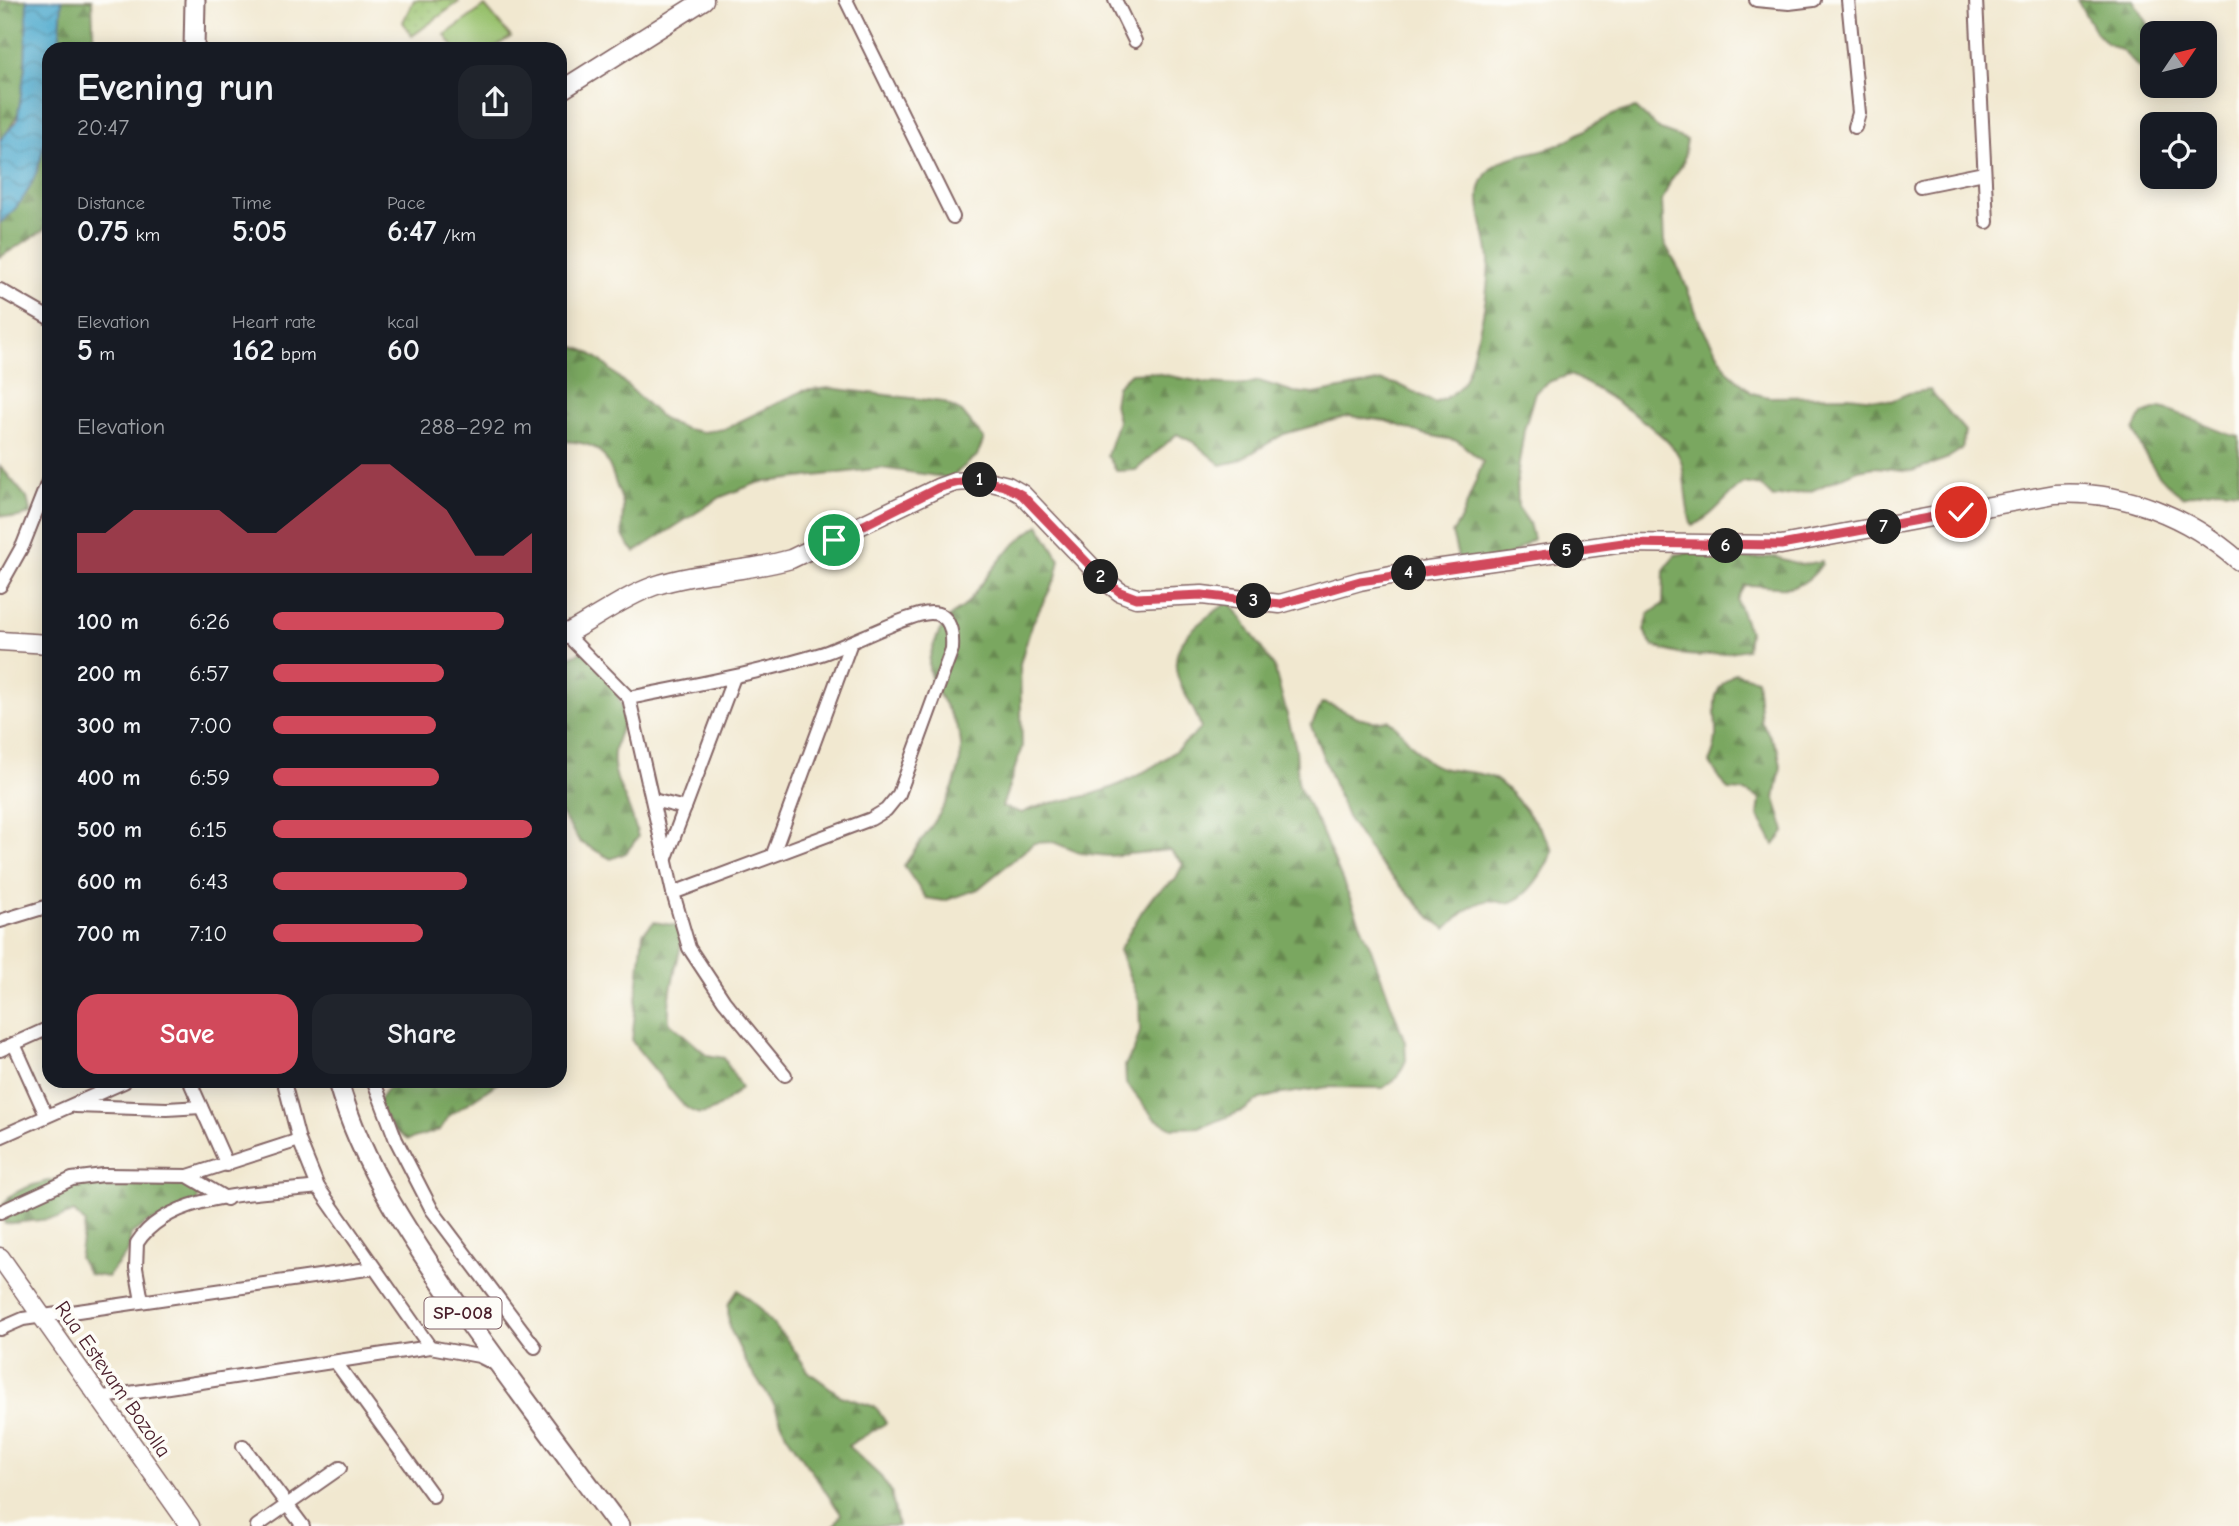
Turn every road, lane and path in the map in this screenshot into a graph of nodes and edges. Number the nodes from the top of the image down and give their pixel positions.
1 (195, 0) edge
2 (704, 0) edge
3 (846, 0) edge
4 (1115, 0) edge
5 (1756, 0) edge
6 (1814, 0) edge
7 (1848, 0) edge
8 (1976, 0) edge
9 (1135, 41) dead end
10 (194, 42) edge
11 (567, 87) edge
12 (1855, 127) dead end
13 (1984, 173) junction
14 (1920, 186) dead end
15 (953, 217) dead end
16 (1987, 222) dead end
17 (0, 290) edge
18 (42, 314) edge
19 (42, 497) edge
20 (2239, 561) edge
21 (0, 586) edge
22 (567, 634) edge
23 (567, 640) edge
24 (0, 641) edge
25 (42, 643) edge
26 (850, 645) junction
27 (734, 677) junction
28 (629, 698) junction
29 (653, 800) junction
30 (685, 808) junction
31 (773, 854) junction
32 (666, 858) junction
33 (673, 893) junction
34 (42, 908) edge
35 (0, 921) edge
36 (42, 1031) edge
37 (13, 1044) junction
38 (0, 1050) edge
39 (785, 1075) dead end
40 (111, 1088) edge
41 (193, 1088) edge
42 (286, 1088) edge
43 (340, 1088) edge
44 (376, 1088) edge
45 (71, 1106) junction
46 (201, 1107) junction
47 (46, 1115) junction
48 (0, 1137) edge
49 (299, 1140) junction
50 (227, 1165) junction
51 (188, 1176) junction
52 (318, 1188) junction
53 (227, 1199) junction
54 (0, 1212) edge
55 (0, 1257) edge
56 (374, 1268) junction
57 (142, 1301) junction
58 (40, 1317) junction
59 (0, 1329) edge
60 (477, 1332) junction
61 (430, 1347) junction
62 (535, 1347) dead end
63 (454, 1350) junction
64 (337, 1364) junction
65 (508, 1377) junction
66 (97, 1398) junction
67 (243, 1446) dead end
68 (340, 1468) dead end
69 (433, 1496) dead end
70 (288, 1504) junction
71 (190, 1526) edge
72 (257, 1526) edge
73 (303, 1526) edge
74 (619, 1526) edge

1 - 10 main road
2 - 11 main road
3 - 15 street
4 - 9 street
5 - 6 street
7 - 12 street
8 - 13 street
13 - 14 street
13 - 16 street
17 - 18 street
19 - 21 street
20 - 22 main road
23 - 28 street
24 - 25 main road
26 - 27 street
26 - 31 street
26 - 31 street
27 - 28 street
27 - 30 street
28 - 29 street
29 - 30 street
29 - 32 street
30 - 32 street
31 - 33 street
32 - 33 street
33 - 39 street
34 - 35 street
36 - 37 street
37 - 38 street
37 - 47 street
40 - 45 street
41 - 46 street
42 - 49 street
43 - 60 main road, SP-008
44 - 62 street
45 - 46 street
45 - 47 street
46 - 50 street
47 - 48 street
49 - 50 street
49 - 52 street
50 - 51 street
51 - 53 street
51 - 54 street
52 - 53 street
52 - 56 street
53 - 57 street
55 - 58 main road, Rua Estevam Bozolla
56 - 57 street
56 - 61 street
57 - 58 street
58 - 59 street
58 - 66 main road, Rua Estevam Bozolla
60 - 63 street
60 - 65 main road, SP-008
61 - 63 street
61 - 64 street
63 - 65 street
64 - 66 street
64 - 69 street
65 - 74 main road, SP-008
66 - 71 main road, Rua Estevam Bozolla
67 - 70 street
68 - 70 street
70 - 72 street
70 - 73 street

